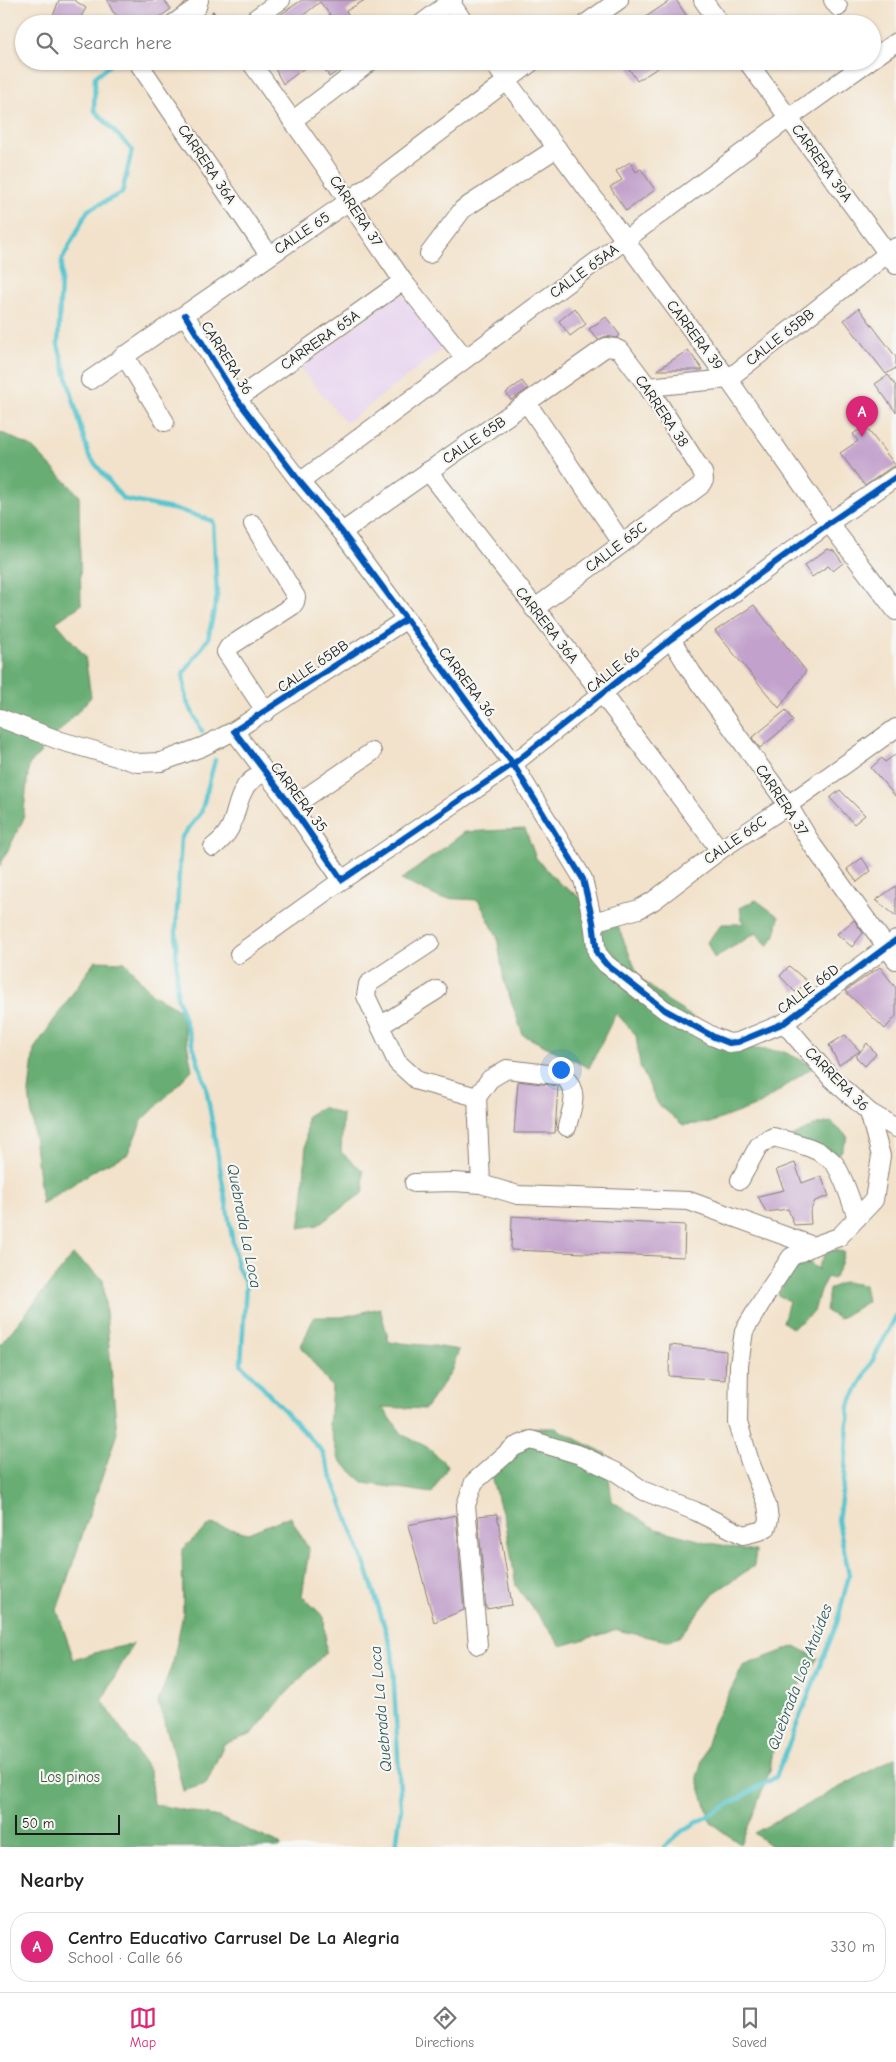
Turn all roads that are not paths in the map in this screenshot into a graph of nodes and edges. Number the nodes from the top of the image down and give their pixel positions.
1 (199, 0) edge
2 (281, 0) edge
3 (619, 0) edge
4 (703, 0) edge
5 (450, 1) edge
6 (186, 15) edge
7 (260, 15) edge
8 (432, 15) edge
9 (460, 15) edge
10 (598, 15) edge
11 (714, 15) edge
12 (896, 42) edge
13 (881, 53) edge
14 (143, 70) edge
15 (256, 70) edge
16 (359, 70) edge
17 (498, 70) edge
18 (521, 70) edge
19 (754, 70) edge
20 (856, 70) edge
21 (506, 81) junction
22 (789, 118) junction
23 (292, 121) junction
24 (557, 148) junction
25 (349, 201) junction
26 (625, 242) junction
27 (429, 254) dead end
28 (269, 255) junction
29 (893, 255) edge
30 (403, 281) junction
31 (185, 315) junction
32 (606, 347) joint
33 (124, 355) junction
34 (465, 358) junction
35 (728, 379) junction
36 (90, 380) dead end
37 (648, 387) junction
38 (237, 399) junction
39 (527, 403) junction
40 (165, 422) dead end
41 (428, 471) junction
42 (896, 477) edge
43 (300, 482) junction
44 (700, 486) joint
45 (829, 523) junction
46 (252, 524) dead end
47 (342, 532) junction
48 (622, 543) junction
49 (534, 609) junction
50 (896, 611) edge
51 (405, 620) junction
52 (671, 639) junction
53 (602, 695) junction
54 (266, 712) junction
55 (0, 718) edge
56 (896, 728) edge
57 (234, 731) junction
58 (372, 752) dead end
59 (513, 764) junction
60 (264, 771) junction
61 (788, 805) junction
62 (292, 807) junction
63 (213, 847) dead end
64 (720, 850) junction
65 (342, 880) junction
66 (593, 922) junction
67 (430, 943) dead end
68 (893, 949) edge
69 (239, 954) dead end
70 (437, 990) dead end
71 (784, 1023) junction
72 (380, 1026) junction
73 (728, 1043) joint
74 (477, 1097) junction
75 (869, 1112) junction
76 (567, 1127) dead end
77 (896, 1128) edge
78 (740, 1180) dead end
79 (414, 1183) dead end
80 (481, 1184) junction
81 (857, 1218) junction
82 (813, 1246) junction
83 (478, 1645) dead end

1 - 6 street
2 - 7 street
3 - 10 street
4 - 11 street
5 - 8 street
5 - 9 street
12 - 13 street
14 - 28 street, CARRERA 36A
15 - 23 street, CARRERA 37
16 - 23 street
17 - 21 street, CARRERA 39
18 - 21 street, CALLE 65
19 - 22 street, CARRERA 39A
20 - 22 street, CALLE 65AA
21 - 24 street, CARRERA 39
21 - 25 street, CALLE 65
22 - 26 street, CALLE 65AA
22 - 29 street, CARRERA 39A
23 - 25 street, CARRERA 37
24 - 26 street, CARRERA 39
24 - 27 street
25 - 28 street, CALLE 65
25 - 30 street, CARRERA 37
26 - 34 street, CALLE 65AA
26 - 35 street, CARRERA 39
28 - 31 street, CALLE 65
29 - 35 street, CALLE 65BB
30 - 34 street, CARRERA 37
30 - 38 street, CARRERA 65A
31 - 33 street, CALLE 65
31 - 38 street, CARRERA 36
32 - 37 street, CARRERA 38
32 - 39 street, CALLE 65B
33 - 36 street, CALLE 65
33 - 40 street
34 - 43 street, CALLE 65AA
35 - 37 street
35 - 45 street, CARRERA 39
37 - 44 street, CARRERA 38
38 - 43 street, CARRERA 36
39 - 41 street, CALLE 65B
39 - 48 street
41 - 47 street, CALLE 65B
41 - 49 street, CARRERA 36A
42 - 45 street, CALLE 66
43 - 47 street, CARRERA 36
44 - 48 street, CALLE 65C
45 - 50 street, CARRERA 39
45 - 52 street, CALLE 66
46 - 54 street
47 - 51 street, CARRERA 36
48 - 49 street, CALLE 65C
49 - 53 street, CARRERA 36A
51 - 54 street, CALLE 65BB
51 - 59 street, CARRERA 36
52 - 53 street, CALLE 66
52 - 61 street, CARRERA 37
53 - 59 street, CALLE 66
53 - 64 street, CARRERA 36A
54 - 57 street, CALLE 65BB
55 - 57 street, CALLE 65BB
56 - 61 street, CALLE 66C
57 - 60 street, CARRERA 35
58 - 62 street, CARRERA 35
59 - 65 street, CALLE 66
59 - 66 street, CARRERA 36
60 - 62 street, CARRERA 35
60 - 63 street
61 - 64 street, CALLE 66C
61 - 68 street, CARRERA 37
62 - 65 street, CARRERA 35
64 - 66 street, CALLE 66C
65 - 69 street, CALLE 66
66 - 73 street, CARRERA 36
67 - 72 street
68 - 71 street, CALLE 66D
70 - 72 street
71 - 73 street, CALLE 66D
71 - 75 street, CARRERA 36
72 - 74 street
74 - 76 street
74 - 80 street
75 - 77 street, CARRERA 36
75 - 81 street
78 - 81 street
79 - 80 street
80 - 82 street
81 - 82 street
82 - 83 street

